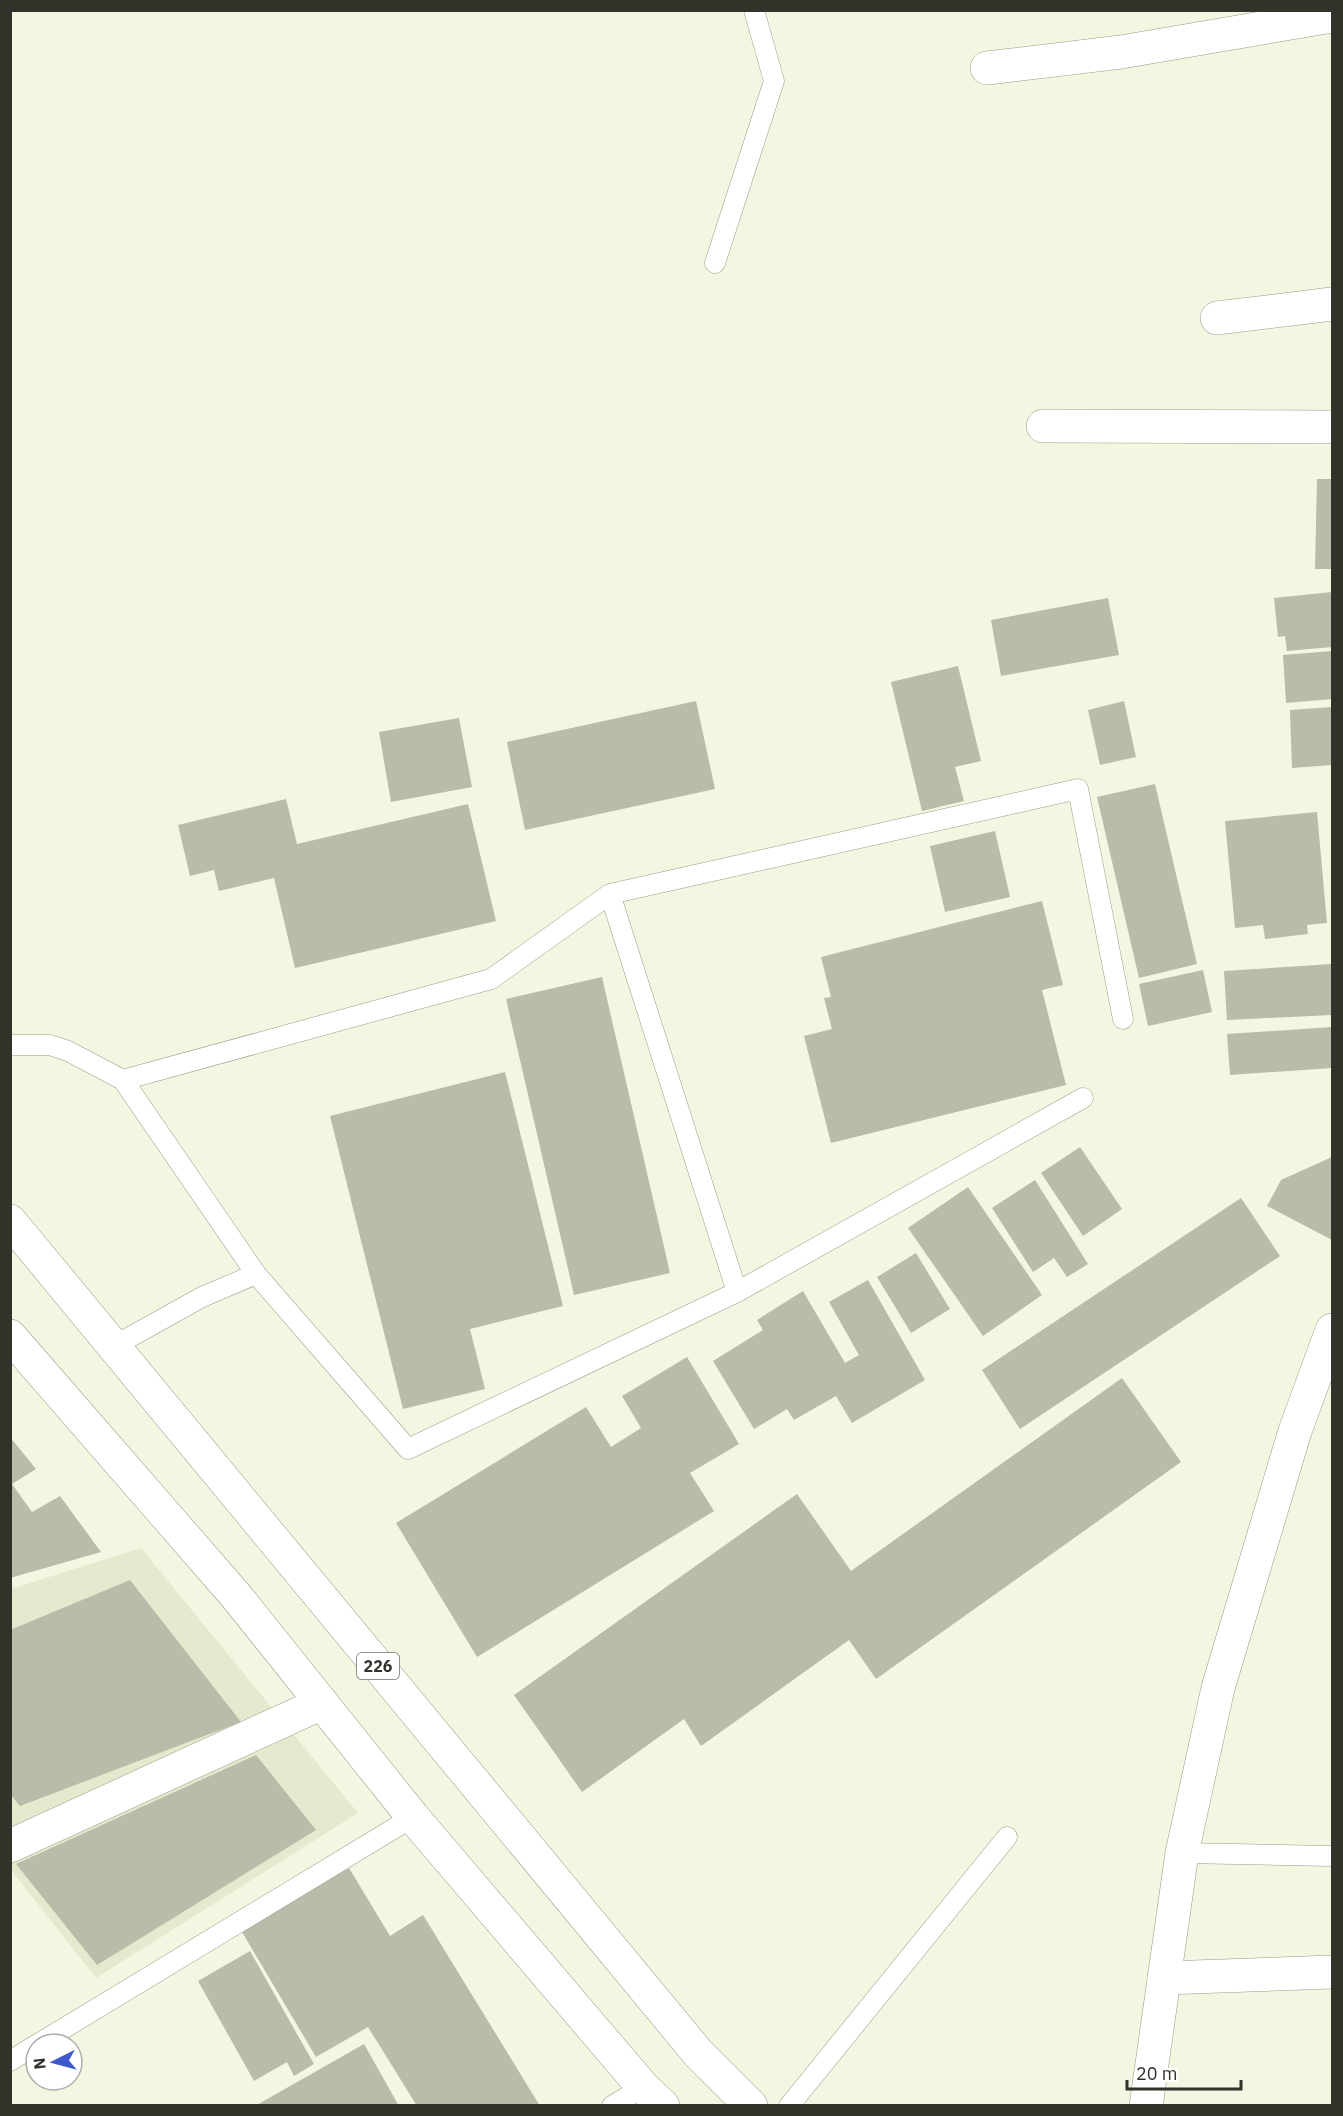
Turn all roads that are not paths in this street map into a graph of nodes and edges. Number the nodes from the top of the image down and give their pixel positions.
1 (754, 10) edge
2 (1332, 16) edge
3 (987, 68) dead end
4 (715, 263) dead end
5 (1332, 304) edge
6 (1217, 318) dead end
7 (1043, 426) dead end
8 (1332, 427) edge
9 (610, 894) junction
10 (1123, 1018) dead end
11 (10, 1045) edge
12 (123, 1080) junction
13 (1083, 1098) dead end
14 (10, 1221) edge
15 (256, 1275) junction
16 (737, 1292) junction
17 (1332, 1330) edge
18 (10, 1336) edge
19 (114, 1346) junction
20 (322, 1703) junction
21 (413, 1817) junction
22 (1007, 1838) dead end
23 (12, 1842) edge
24 (1182, 1853) junction
25 (1332, 1856) edge
26 (1332, 1972) edge
27 (1164, 1978) junction
28 (58, 2032) edge
29 (24, 2053) edge
30 (10, 2061) edge
31 (653, 2096) edge
32 (612, 2106) edge
33 (751, 2106) edge
34 (789, 2106) edge
35 (1146, 2106) edge

1 - 4 lane
2 - 3 main road
5 - 6 main road
7 - 8 main road
9 - 10 lane
9 - 12 lane
9 - 16 lane
11 - 12 lane
12 - 15 lane
13 - 16 lane
14 - 19 main road, 226
15 - 16 lane
15 - 19 lane
17 - 24 main road
18 - 20 main road
19 - 33 main road, 226
20 - 21 main road
20 - 23 main road
21 - 28 lane
21 - 31 main road
22 - 34 lane
24 - 25 lane
24 - 27 main road
26 - 27 main road
27 - 35 main road
29 - 30 lane
31 - 32 lane

